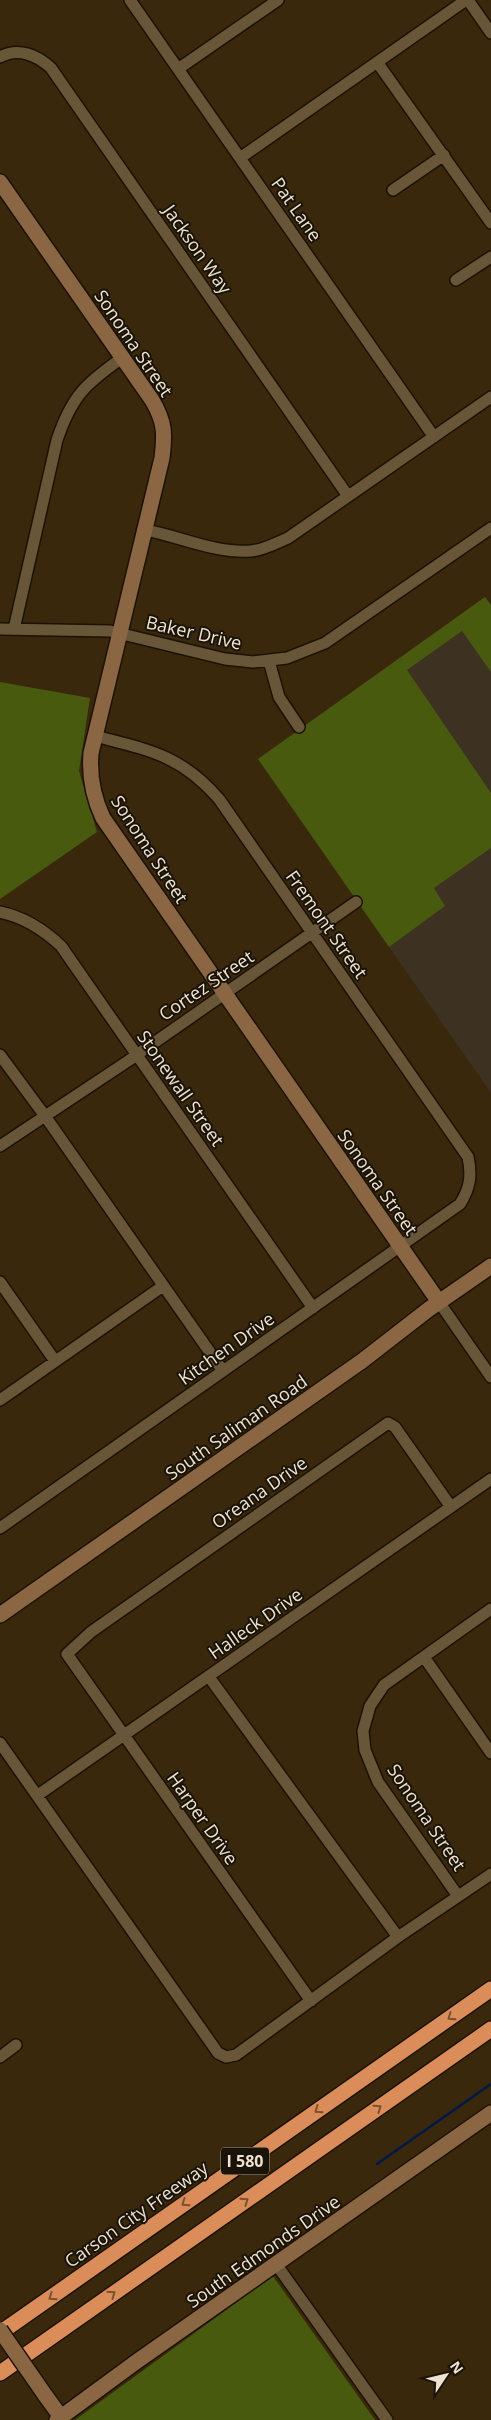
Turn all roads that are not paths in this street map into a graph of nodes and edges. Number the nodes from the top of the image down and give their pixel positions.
1 (130, 0) edge
2 (278, 0) edge
3 (467, 0) edge
4 (490, 28) edge
5 (0, 57) edge
6 (377, 62) junction
7 (178, 68) junction
8 (444, 155) junction
9 (240, 158) junction
10 (0, 182) edge
11 (393, 190) dead end
12 (491, 223) edge
13 (491, 258) edge
14 (456, 280) dead end
15 (122, 358) junction
16 (491, 397) edge
17 (434, 437) junction
18 (348, 496) junction
19 (491, 528) edge
20 (145, 530) junction
21 (0, 629) edge
22 (14, 629) junction
23 (120, 633) junction
24 (269, 661) junction
25 (299, 727) dead end
26 (95, 736) junction
27 (356, 902) dead end
28 (0, 912) edge
29 (312, 933) junction
30 (225, 994) junction
31 (0, 1055) edge
32 (137, 1055) junction
33 (45, 1116) junction
34 (0, 1146) edge
35 (468, 1192) joint
36 (400, 1247) junction
37 (491, 1266) edge
38 (0, 1282) edge
39 (163, 1286) junction
40 (439, 1302) junction
41 (313, 1308) junction
42 (55, 1361) junction
43 (223, 1371) junction
44 (491, 1377) edge
45 (0, 1400) edge
46 (491, 1479) edge
47 (451, 1507) junction
48 (0, 1528) edge
49 (491, 1609) edge
50 (0, 1615) edge
51 (67, 1654) joint
52 (424, 1656) junction
53 (209, 1677) junction
54 (124, 1735) junction
55 (0, 1743) edge
56 (491, 1753) edge
57 (38, 1795) junction
58 (491, 1874) edge
59 (458, 1896) junction
60 (398, 1938) junction
61 (491, 1989) edge
62 (311, 2001) junction
63 (491, 2029) edge
64 (16, 2046) dead end
65 (0, 2057) edge
66 (491, 2113) edge
67 (276, 2264) junction
68 (0, 2331) edge
69 (0, 2373) edge
70 (60, 2419) edge
71 (388, 2420) edge

1 - 7 street, Pat Lane
2 - 7 street
3 - 4 street
3 - 6 street
5 - 18 street, Jackson Way
6 - 8 street
6 - 9 street
7 - 9 street, Pat Lane
8 - 11 street
8 - 12 street
9 - 17 street, Pat Lane
10 - 15 street, Sonoma Street
13 - 14 street
15 - 20 street, Sonoma Street
15 - 22 street
16 - 17 street
17 - 18 street
18 - 20 street
19 - 24 street, Baker Drive
20 - 23 street, Sonoma Street
21 - 22 street, Baker Drive
22 - 23 street, Baker Drive
23 - 24 street, Baker Drive
23 - 26 street, Sonoma Street
24 - 25 street
26 - 29 street, Fremont Street
26 - 30 street, Sonoma Street
27 - 29 street, Cortez Street
28 - 32 street, Stonewall Street
29 - 30 street, Cortez Street
29 - 35 street, Fremont Street
30 - 32 street, Cortez Street
30 - 36 street, Sonoma Street
31 - 33 street
32 - 33 street, Cortez Street
32 - 41 street, Stonewall Street
33 - 34 street, Cortez Street
33 - 39 street
35 - 36 street, Kitchen Drive
36 - 40 street, Sonoma Street
36 - 41 street, Kitchen Drive
37 - 40 street, South Saliman Road
38 - 42 street
39 - 42 street
39 - 43 street
40 - 44 street, Sonoma Street
40 - 50 street, South Saliman Road
41 - 43 street, Kitchen Drive
42 - 45 street
43 - 48 street, Kitchen Drive
46 - 47 street, Halleck Drive
47 - 51 street, Oreana Drive
47 - 53 street, Halleck Drive
49 - 52 street, Sonoma Street
51 - 54 street, Harper Drive
52 - 56 street
52 - 59 street, Sonoma Street
53 - 54 street, Halleck Drive
53 - 60 street
54 - 57 street, Halleck Drive
54 - 62 street, Harper Drive
55 - 57 street
57 - 62 street
58 - 59 street
59 - 60 street
60 - 62 street
61 -> 68 highway, Carson City Freeway / I 580
69 -> 63 highway, I 580
64 - 65 street
66 - 67 street, South Edmonds Drive
67 - 70 street, South Edmonds Drive
67 - 71 street
68 - 70 street, bridge

